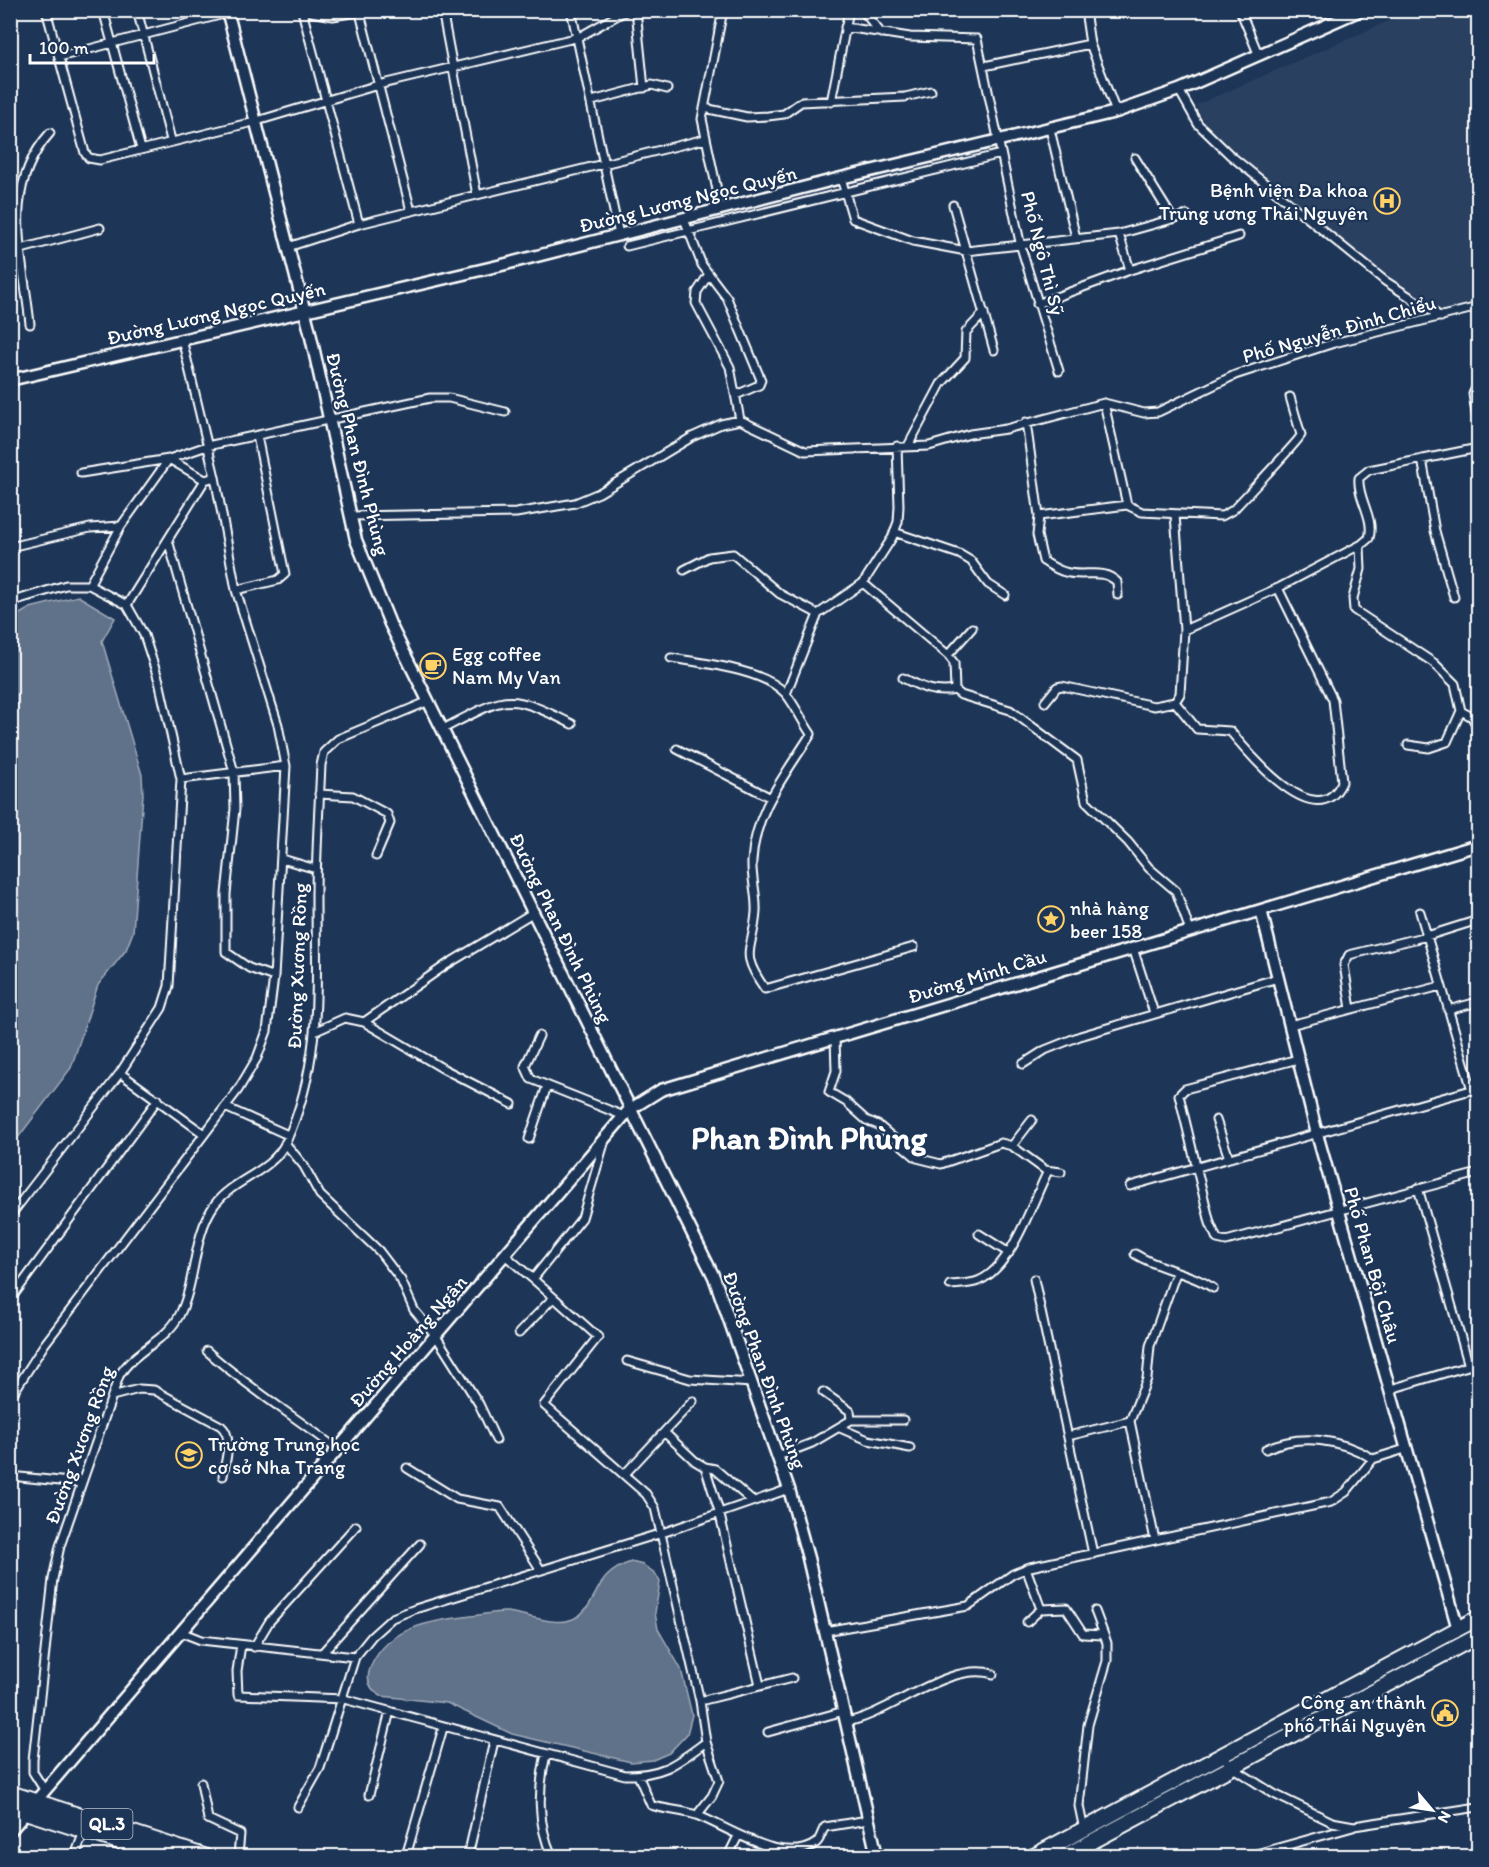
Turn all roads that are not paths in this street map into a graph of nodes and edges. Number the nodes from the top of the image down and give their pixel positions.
1 (46, 10) edge
2 (103, 10) edge
3 (136, 10) edge
4 (302, 10) edge
5 (442, 10) edge
6 (571, 10) edge
7 (627, 10) edge
8 (636, 10) edge
9 (723, 10) edge
10 (849, 10) edge
11 (862, 10) edge
12 (1085, 10) edge
13 (1240, 10) edge
14 (1361, 10) edge
15 (231, 11) edge
16 (362, 12) edge
17 (845, 27) junction
18 (881, 33) junction
19 (144, 36) junction
20 (579, 37) junction
21 (113, 44) junction
22 (1090, 44) junction
23 (1259, 56) junction
24 (59, 57) junction
25 (984, 66) junction
26 (455, 67) junction
27 (378, 85) junction
28 (644, 88) junction
29 (667, 89) dead end
30 (1179, 90) junction
31 (931, 91) dead end
32 (592, 100) junction
33 (324, 101) junction
34 (831, 102) junction
35 (704, 108) junction
36 (1116, 112) junction
37 (257, 121) junction
38 (1050, 129) junction
39 (50, 133) dead end
40 (705, 139) junction
41 (171, 140) junction
42 (998, 141) junction
43 (141, 149) junction
44 (1001, 154) junction
45 (1135, 158) dead end
46 (606, 165) junction
47 (841, 178) junction
48 (845, 193) junction
49 (477, 195) junction
50 (953, 205) dead end
51 (721, 209) junction
52 (411, 211) junction
53 (1187, 215) dead end
54 (684, 219) junction
55 (1173, 219) junction
56 (359, 224) junction
57 (100, 228) dead end
58 (689, 232) junction
59 (1119, 234) junction
60 (619, 235) junction
61 (1239, 236) dead end
62 (1076, 238) junction
63 (627, 246) dead end
64 (288, 247) junction
65 (1021, 247) junction
66 (966, 251) junction
67 (12, 252) edge
68 (1130, 270) junction
69 (709, 274) junction
70 (1037, 304) junction
71 (1479, 307) edge
72 (305, 312) junction
73 (984, 313) junction
74 (1441, 317) junction
75 (30, 324) dead end
76 (182, 339) junction
77 (994, 350) dead end
78 (1059, 371) dead end
79 (10, 380) edge
80 (1479, 383) edge
81 (736, 395) junction
82 (1290, 398) dead end
83 (1104, 403) junction
84 (505, 412) dead end
85 (330, 419) junction
86 (740, 420) junction
87 (1026, 422) junction
88 (1479, 426) edge
89 (257, 436) junction
90 (207, 446) junction
91 (897, 446) junction
92 (908, 446) junction
93 (1479, 448) edge
94 (169, 459) junction
95 (1422, 459) junction
96 (81, 473) dead end
97 (215, 477) junction
98 (205, 480) junction
99 (1127, 505) junction
100 (1175, 515) junction
101 (351, 516) junction
102 (1038, 516) junction
103 (121, 526) junction
104 (894, 532) junction
105 (168, 540) junction
106 (1360, 546) junction
107 (10, 547) edge
108 (684, 570) dead end
109 (863, 583) junction
110 (89, 585) junction
111 (1278, 588) junction
112 (236, 590) junction
113 (1005, 594) dead end
114 (1118, 595) dead end
115 (1454, 597) dead end
116 (10, 602) edge
117 (127, 605) junction
118 (818, 614) junction
119 (972, 628) dead end
120 (1184, 630) junction
121 (948, 655) junction
122 (671, 658) dead end
123 (903, 678) dead end
124 (955, 690) junction
125 (786, 694) junction
126 (429, 701) junction
127 (1045, 702) dead end
128 (1175, 702) junction
129 (1461, 711) junction
130 (572, 724) dead end
131 (1479, 728) edge
132 (443, 729) junction
133 (1408, 745) dead end
134 (677, 749) dead end
135 (286, 766) junction
136 (234, 772) junction
137 (181, 779) junction
138 (319, 794) junction
139 (769, 797) junction
140 (1479, 845) edge
141 (376, 856) dead end
142 (282, 859) junction
143 (316, 869) junction
144 (1261, 910) junction
145 (534, 912) junction
146 (1420, 912) dead end
147 (1479, 920) edge
148 (1190, 931) junction
149 (1427, 936) junction
150 (914, 946) dead end
151 (1133, 948) junction
152 (274, 977) junction
153 (1278, 978) junction
154 (1441, 986) junction
155 (1479, 1002) edge
156 (1351, 1009) junction
157 (1448, 1010) junction
158 (1154, 1013) junction
159 (364, 1022) junction
160 (1290, 1025) junction
161 (316, 1031) junction
162 (539, 1036) dead end
163 (835, 1038) junction
164 (1298, 1059) junction
165 (1023, 1064) dead end
166 (120, 1073) junction
167 (547, 1086) junction
168 (1475, 1089) edge
169 (158, 1100) junction
170 (512, 1104) dead end
171 (225, 1107) junction
172 (626, 1113) junction
173 (1032, 1120) dead end
174 (1215, 1120) dead end
175 (204, 1134) junction
176 (1317, 1134) junction
177 (288, 1135) junction
178 (529, 1139) dead end
179 (605, 1140) junction
180 (285, 1143) junction
181 (1012, 1146) junction
182 (1229, 1158) junction
183 (1197, 1167) junction
184 (1048, 1171) junction
185 (1061, 1172) dead end
186 (1479, 1173) edge
187 (1130, 1186) dead end
188 (1418, 1188) junction
189 (1338, 1209) junction
190 (10, 1216) edge
191 (979, 1234) dead end
192 (1009, 1253) junction
193 (1135, 1254) dead end
194 (506, 1255) junction
195 (1176, 1273) junction
196 (533, 1279) junction
197 (1034, 1279) dead end
198 (950, 1285) dead end
199 (1213, 1288) dead end
200 (553, 1298) junction
201 (10, 1300) edge
202 (519, 1334) dead end
203 (436, 1336) junction
204 (207, 1351) dead end
205 (627, 1361) dead end
206 (1479, 1364) edge
207 (1469, 1366) junction
208 (752, 1383) junction
209 (1390, 1389) junction
210 (823, 1392) dead end
211 (112, 1396) junction
212 (10, 1398) edge
213 (693, 1401) dead end
214 (851, 1420) junction
215 (903, 1420) dead end
216 (1130, 1420) junction
217 (840, 1428) junction
218 (665, 1433) junction
219 (1068, 1436) junction
220 (496, 1440) dead end
221 (910, 1448) dead end
222 (1266, 1449) dead end
223 (1405, 1449) junction
224 (338, 1450) junction
225 (778, 1456) junction
226 (1373, 1459) junction
227 (705, 1467) junction
228 (406, 1468) dead end
229 (624, 1475) junction
230 (10, 1476) edge
231 (223, 1476) dead end
232 (80, 1483) junction
233 (789, 1489) junction
234 (752, 1501) junction
235 (719, 1511) junction
236 (356, 1526) dead end
237 (662, 1533) junction
238 (1155, 1540) junction
239 (420, 1545) dead end
240 (1093, 1554) junction
241 (1026, 1568) junction
242 (541, 1570) junction
243 (1041, 1609) junction
244 (1095, 1611) dead end
245 (1479, 1618) edge
246 (1027, 1622) dead end
247 (1458, 1629) junction
248 (825, 1631) junction
249 (183, 1633) junction
250 (1103, 1635) junction
251 (1479, 1636) edge
252 (241, 1645) junction
253 (254, 1647) junction
254 (322, 1653) junction
255 (355, 1657) junction
256 (993, 1674) dead end
257 (792, 1678) dead end
258 (760, 1685) junction
259 (344, 1699) junction
260 (700, 1701) junction
261 (844, 1711) junction
262 (390, 1712) junction
263 (846, 1722) junction
264 (443, 1728) junction
265 (768, 1731) dead end
266 (494, 1741) junction
267 (706, 1742) junction
268 (546, 1755) junction
269 (1227, 1761) junction
270 (638, 1775) junction
271 (201, 1783) dead end
272 (10, 1793) edge
273 (369, 1795) dead end
274 (41, 1796) junction
275 (10, 1807) edge
276 (1479, 1807) edge
277 (298, 1808) dead end
278 (26, 1812) junction
279 (697, 1815) junction
280 (868, 1820) junction
281 (1354, 1826) junction
282 (1084, 1830) junction
283 (10, 1831) edge
284 (84, 1831) junction
285 (738, 1836) junction
286 (75, 1857) edge
287 (163, 1857) edge
288 (204, 1857) edge
289 (238, 1857) edge
290 (406, 1857) edge
291 (468, 1857) edge
292 (552, 1857) edge
293 (728, 1857) edge
294 (877, 1857) edge
295 (1034, 1857) edge
296 (1065, 1857) edge
297 (1249, 1857) edge

1 - 24 street
2 - 21 street
3 - 19 street
4 - 16 street
4 - 33 street
5 - 26 street
6 - 20 street
7 - 20 street
8 - 28 street
9 - 35 street
10 - 17 street
11 - 18 street
12 - 22 street
13 - 23 street
14 - 23 street, Đường Lương Ngọc Quyến
15 - 19 street
15 - 37 street, Đường Phan Đình Phùng
16 - 27 street
17 - 18 street
17 - 34 street
18 - 25 street, Phố Ngô Thì Sỹ
19 - 21 street
19 - 41 street
20 - 26 street
20 - 32 street
21 - 24 street
21 - 43 street
22 - 25 street
22 - 36 street
23 - 30 street, Đường Lương Ngọc Quyến
24 - 43 street
25 - 42 street, Phố Ngô Thì Sỹ
26 - 27 street
26 - 49 street
27 - 33 street
27 - 52 street
28 - 29 street
28 - 32 street
30 - 36 street, Đường Lương Ngọc Quyến
30 - 74 street
31 - 34 street
32 - 46 street
33 - 37 street
33 - 56 street
34 - 35 street
35 - 40 street
36 - 38 street, Đường Lương Ngọc Quyến
37 - 41 street
37 - 64 street, Đường Phan Đình Phùng
38 - 42 street, Đường Lương Ngọc Quyến
38 - 62 street
39 - 67 street
40 - 46 street
40 - 51 street
41 - 43 street
42 - 44 street, Phố Ngô Thì Sỹ
42 - 47 street, Đường Lương Ngọc Quyến
44 - 48 street
44 - 65 street, Phố Ngô Thì Sỹ
45 - 55 street
46 - 49 street
46 - 60 street
47 - 48 street
47 - 51 street, Đường Lương Ngọc Quyến
48 - 58 street
48 - 66 street
49 - 52 street
50 - 66 street
51 - 54 street, Đường Lương Ngọc Quyến
52 - 56 street
53 - 55 street
54 - 58 street
54 - 60 street, Đường Lương Ngọc Quyến
55 - 59 street
56 - 64 street
57 - 67 street
58 - 63 street
58 - 69 street
59 - 62 street
59 - 68 street
60 - 72 street, Đường Lương Ngọc Quyến
61 - 68 street
62 - 65 street
64 - 72 street, Đường Phan Đình Phùng
65 - 66 street
65 - 70 street, Phố Ngô Thì Sỹ
66 - 73 street
67 - 75 street
68 - 70 street
69 - 81 street
69 - 81 street
70 - 78 street, Phố Ngô Thì Sỹ
71 - 74 street, Phố Nguyễn Đình Chiểu
72 - 76 street, Đường Lương Ngọc Quyến
72 - 85 street, Đường Phan Đình Phùng
73 - 77 street
73 - 92 street
74 - 83 street, Phố Nguyễn Đình Chiểu
76 - 79 street, Đường Lương Ngọc Quyến
76 - 90 street
80 - 88 street
81 - 86 street
82 - 100 street
83 - 87 street, Phố Nguyễn Đình Chiểu
83 - 99 street
84 - 85 street
85 - 89 street
85 - 101 street, Đường Phan Đình Phùng
86 - 91 street, Phố Nguyễn Đình Chiểu
86 - 101 street
87 - 92 street, Phố Nguyễn Đình Chiểu
87 - 102 street
89 - 90 street
89 - 112 street
90 - 94 street
90 - 97 street
91 - 92 street, Phố Nguyễn Đình Chiểu
91 - 104 street
93 - 95 street
94 - 96 street
94 - 98 street
94 - 103 street
95 - 106 street
95 - 115 street
97 - 98 street
97 - 112 street
98 - 105 street
99 - 100 street
99 - 102 street
100 - 120 street
101 - 126 street, Đường Phan Đình Phùng
102 - 114 street
103 - 107 street
103 - 110 street
104 - 109 street
104 - 113 street
105 - 117 street
105 - 136 street
106 - 111 street
106 - 129 street
108 - 118 street
109 - 118 street
109 - 121 street
110 - 116 street
110 - 117 street
111 - 120 street
111 - 128 street
112 - 135 street
117 - 137 street
118 - 125 street
119 - 121 street
120 - 128 street
121 - 124 street
122 - 125 street
123 - 124 street
124 - 148 street
125 - 139 street
126 - 132 street, Đường Phan Đình Phùng
126 - 138 street, Đường Xương Rồng
127 - 128 street
129 - 131 street
129 - 133 street
130 - 132 street
132 - 145 street, Đường Phan Đình Phùng
134 - 139 street
135 - 136 street
135 - 142 street
136 - 137 street
136 - 152 street
137 - 166 street
138 - 141 street
138 - 143 street, Đường Xương Rồng
139 - 150 street
140 - 144 street, Đường Minh Cầu
142 - 143 street
142 - 152 street
143 - 161 street, Đường Xương Rồng
144 - 148 street, Đường Minh Cầu
144 - 153 street, Phố Phan Bội Châu
145 - 159 street
145 - 172 street, Đường Phan Đình Phùng
146 - 149 street
147 - 149 street
148 - 151 street, Đường Minh Cầu
149 - 154 street
149 - 156 street
151 - 158 street
151 - 163 street, Đường Minh Cầu
152 - 171 street
153 - 158 street
153 - 160 street, Phố Phan Bội Châu
154 - 156 street
154 - 157 street
155 - 157 street
156 - 160 street
157 - 168 street
158 - 165 street
159 - 161 street
159 - 170 street
160 - 164 street, Phố Phan Bội Châu
161 - 177 street, Đường Xương Rồng
162 - 167 street
163 - 172 street, Đường Minh Cầu
163 - 181 street
164 - 176 street, Phố Phan Bội Châu
164 - 183 street
166 - 169 street
166 - 190 street
167 - 172 street
167 - 178 street
168 - 176 street
169 - 175 street
169 - 201 street
171 - 175 street
171 - 177 street
172 - 179 street, Đường Hoàng Ngân
172 - 208 street, Đường Phan Đình Phùng
173 - 181 street
174 - 182 street
175 - 212 street
176 - 182 street
176 - 189 street, Phố Phan Bội Châu
177 - 180 street, Đường Xương Rồng
179 - 194 street, Đường Hoàng Ngân
179 - 196 street
180 - 203 street
180 - 211 street, Đường Xương Rồng
181 - 184 street
182 - 183 street
183 - 187 street
183 - 189 street
184 - 185 street
184 - 192 street
186 - 188 street
188 - 189 street
188 - 207 street
189 - 209 street, Phố Phan Bội Châu
191 - 192 street
192 - 198 street
193 - 195 street
194 - 196 street
194 - 203 street, Đường Hoàng Ngân
195 - 199 street
195 - 216 street
196 - 200 street
197 - 219 street
200 - 202 street
200 - 229 street
203 - 220 street
203 - 224 street, Đường Hoàng Ngân
204 - 224 street
205 - 208 street
206 - 207 street
207 - 209 street
208 - 225 street, Đường Phan Đình Phùng
209 - 223 street, Phố Phan Bội Châu
210 - 214 street
211 - 231 street
211 - 232 street, Đường Xương Rồng
213 - 218 street
214 - 215 street
214 - 217 street
216 - 219 street
216 - 238 street
217 - 221 street
217 - 225 street
218 - 227 street
218 - 229 street
219 - 240 street
222 - 226 street
223 - 226 street
223 - 247 street, Phố Phan Bội Châu
224 - 249 street, Đường Hoàng Ngân
225 - 233 street, Đường Phan Đình Phùng
226 - 238 street
227 - 234 street
227 - 235 street
228 - 242 street
229 - 237 street
230 - 232 street
232 - 274 street, Đường Xương Rồng
233 - 234 street
233 - 248 street, Đường Phan Đình Phùng
234 - 235 street
235 - 237 street
235 - 258 street
236 - 253 street
237 - 242 street
237 - 260 street
238 - 240 street
239 - 254 street
240 - 241 street
241 - 243 street
241 - 248 street
242 - 255 street
243 - 246 street
243 - 250 street
244 - 250 street
245 - 247 highway
247 - 269 highway
248 - 261 street, Đường Phan Đình Phùng
249 - 252 street
249 - 274 street, Đường Hoàng Ngân
250 - 282 street
251 - 269 highway
252 - 253 street
252 - 259 street
253 - 254 street
254 - 255 street
255 - 259 street
256 - 263 street
257 - 258 street
258 - 260 street
259 - 262 street
259 - 277 street
260 - 267 street
261 - 263 street, Đường Phan Đình Phùng
261 - 265 street
262 - 264 street
262 - 273 street
263 - 280 street, Đường Phan Đình Phùng
264 - 266 street
264 - 290 street
266 - 268 street
266 - 291 street
267 - 270 street
267 - 279 street
268 - 270 street
268 - 292 street
269 - 281 street
269 - 282 highway
269 - 296 highway
270 - 279 street
271 - 289 street
272 - 274 highway, QL.3
274 - 278 street, Đường Hoàng Ngân
274 - 288 highway, QL.3
275 - 278 highway, QL.3
276 - 281 street
278 - 283 street, Đường Hoàng Ngân
278 - 284 highway, QL.3
279 - 285 street
280 - 285 street
280 - 294 street, Đường Phan Đình Phùng
281 - 297 street
282 - 295 highway
284 - 286 street
284 - 287 highway, QL.3
285 - 293 street

